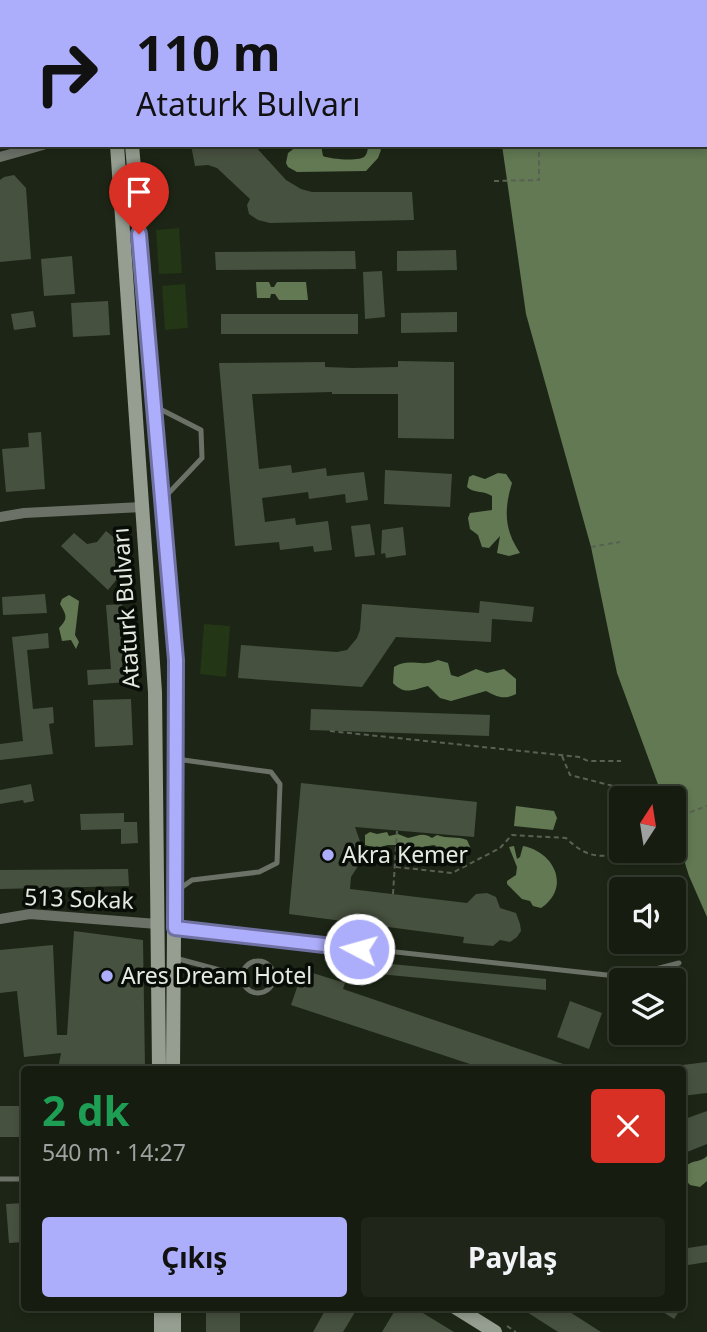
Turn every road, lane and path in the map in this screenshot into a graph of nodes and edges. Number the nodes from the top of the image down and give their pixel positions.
1 (37, 147) edge
2 (117, 147) edge
3 (132, 147) edge
4 (539, 147) edge
5 (0, 157) edge
6 (494, 181) dead end
7 (153, 405) junction
8 (162, 501) junction
9 (142, 507) junction
10 (0, 517) edge
11 (621, 542) dead end
12 (591, 547) dead end
13 (330, 731) dead end
14 (561, 755) junction
15 (175, 759) junction
16 (621, 761) dead end
17 (613, 786) edge
18 (707, 806) edge
19 (686, 814) edge
20 (397, 831) dead end
21 (609, 856) edge
22 (396, 867) junction
23 (175, 891) junction
24 (393, 894) dead end
25 (0, 919) edge
26 (157, 924) junction
27 (175, 928) junction
28 (175, 958) junction
29 (679, 963) dead end
30 (242, 976) junction
31 (159, 1066) edge
32 (173, 1066) edge
33 (0, 1178) edge
34 (21, 1179) edge
35 (161, 1311) edge
36 (174, 1311) edge
37 (461, 1311) edge
38 (161, 1332) edge
39 (174, 1332) edge
40 (495, 1332) edge

1 - 5 street
2 - 9 main road, Ataturk Bulvarı
3 - 7 main road, Ataturk Bulvarı
4 - 6 path
7 - 8 main road, Ataturk Bulvarı
7 - 8 lane
8 - 15 main road, Ataturk Bulvarı
9 - 10 street
9 - 26 main road, Ataturk Bulvarı
11 - 12 path
13 - 14 path
14 - 16 path
14 - 17 path
15 - 23 main road, Ataturk Bulvarı
15 - 23 lane
18 - 19 path
20 - 22 path
21 - 22 path
22 - 24 path
23 - 27 main road, Ataturk Bulvarı
25 - 26 street, 513 Sokak
26 - 31 main road, Ataturk Bulvarı
27 - 28 main road, Ataturk Bulvarı
27 - 29 lane
28 - 30 lane
28 - 32 main road, Ataturk Bulvarı
30 - 30 lane
33 - 34 lane
35 - 38 main road
36 - 39 main road
37 - 40 main road

